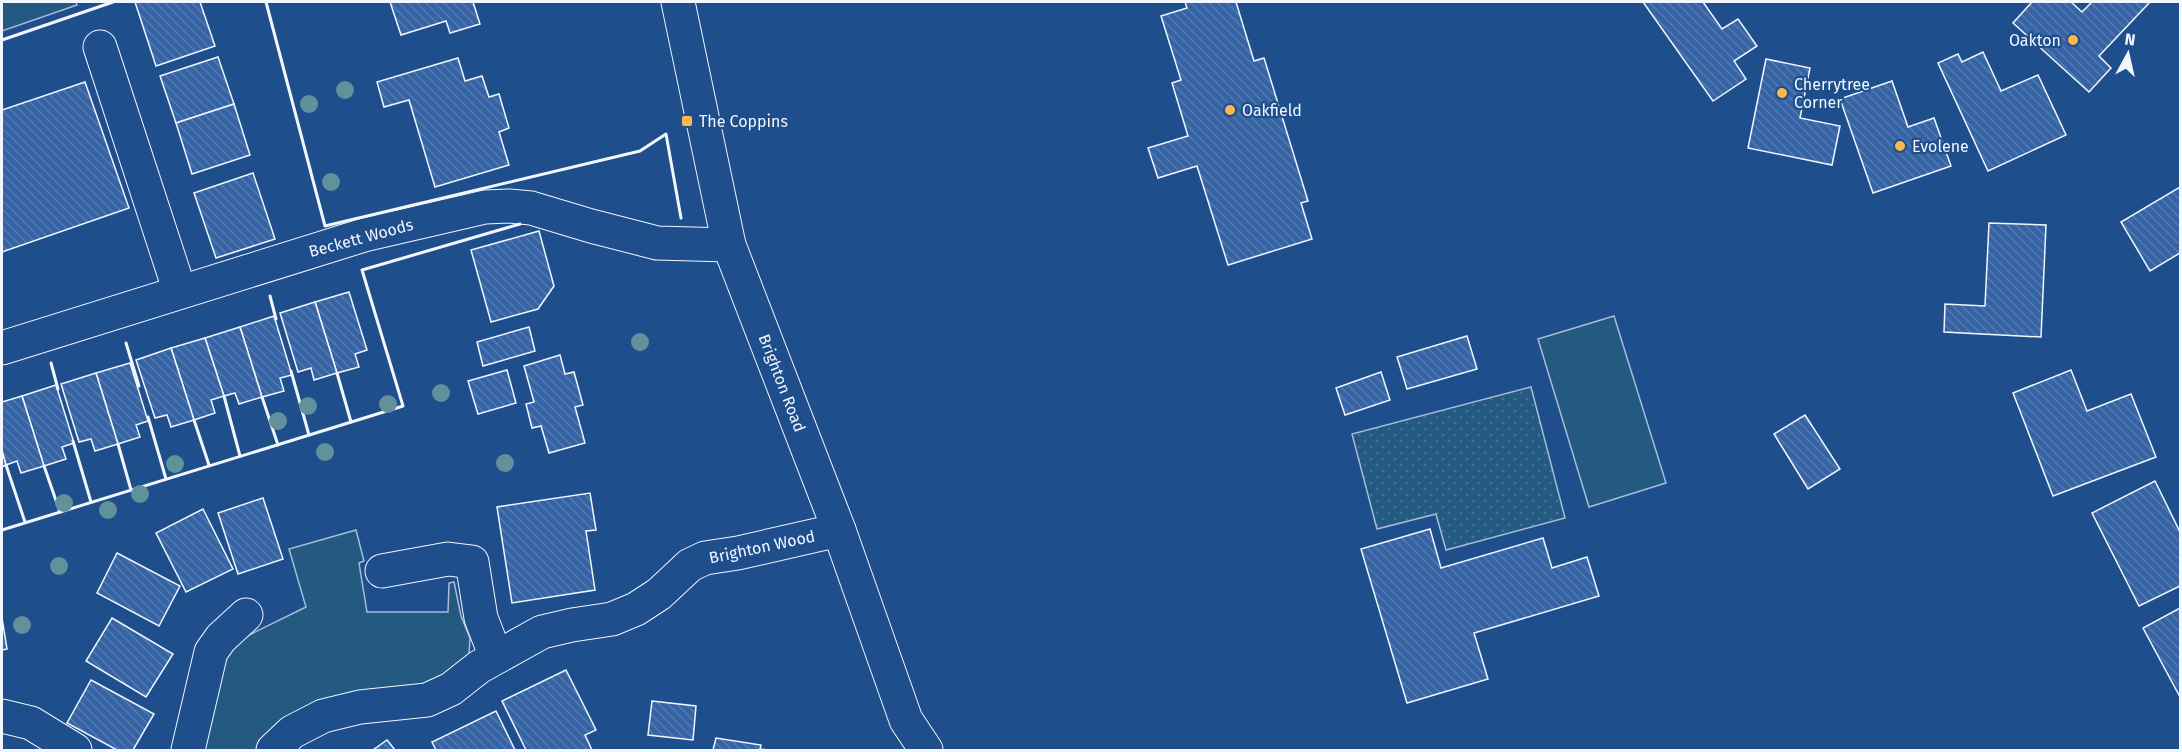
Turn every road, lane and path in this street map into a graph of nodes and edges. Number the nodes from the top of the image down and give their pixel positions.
1 (678, 2) edge
2 (100, 47) dead end
3 (729, 245) junction
4 (180, 292) junction
5 (2, 348) edge
6 (839, 530) junction
7 (382, 571) dead end
8 (246, 615) dead end
9 (496, 657) junction
10 (2, 716) edge
11 (75, 750) edge
12 (188, 750) edge
13 (273, 750) edge
14 (926, 750) edge

1 - 3 street, Brighton Road
2 - 4 street
3 - 4 street, Beckett Woods
3 - 6 street, Brighton Road
4 - 5 street, Beckett Woods
6 - 9 street, Brighton Wood
6 - 14 street, Brighton Road
7 - 9 street
8 - 12 street
9 - 13 street, Brighton Wood
10 - 11 street

